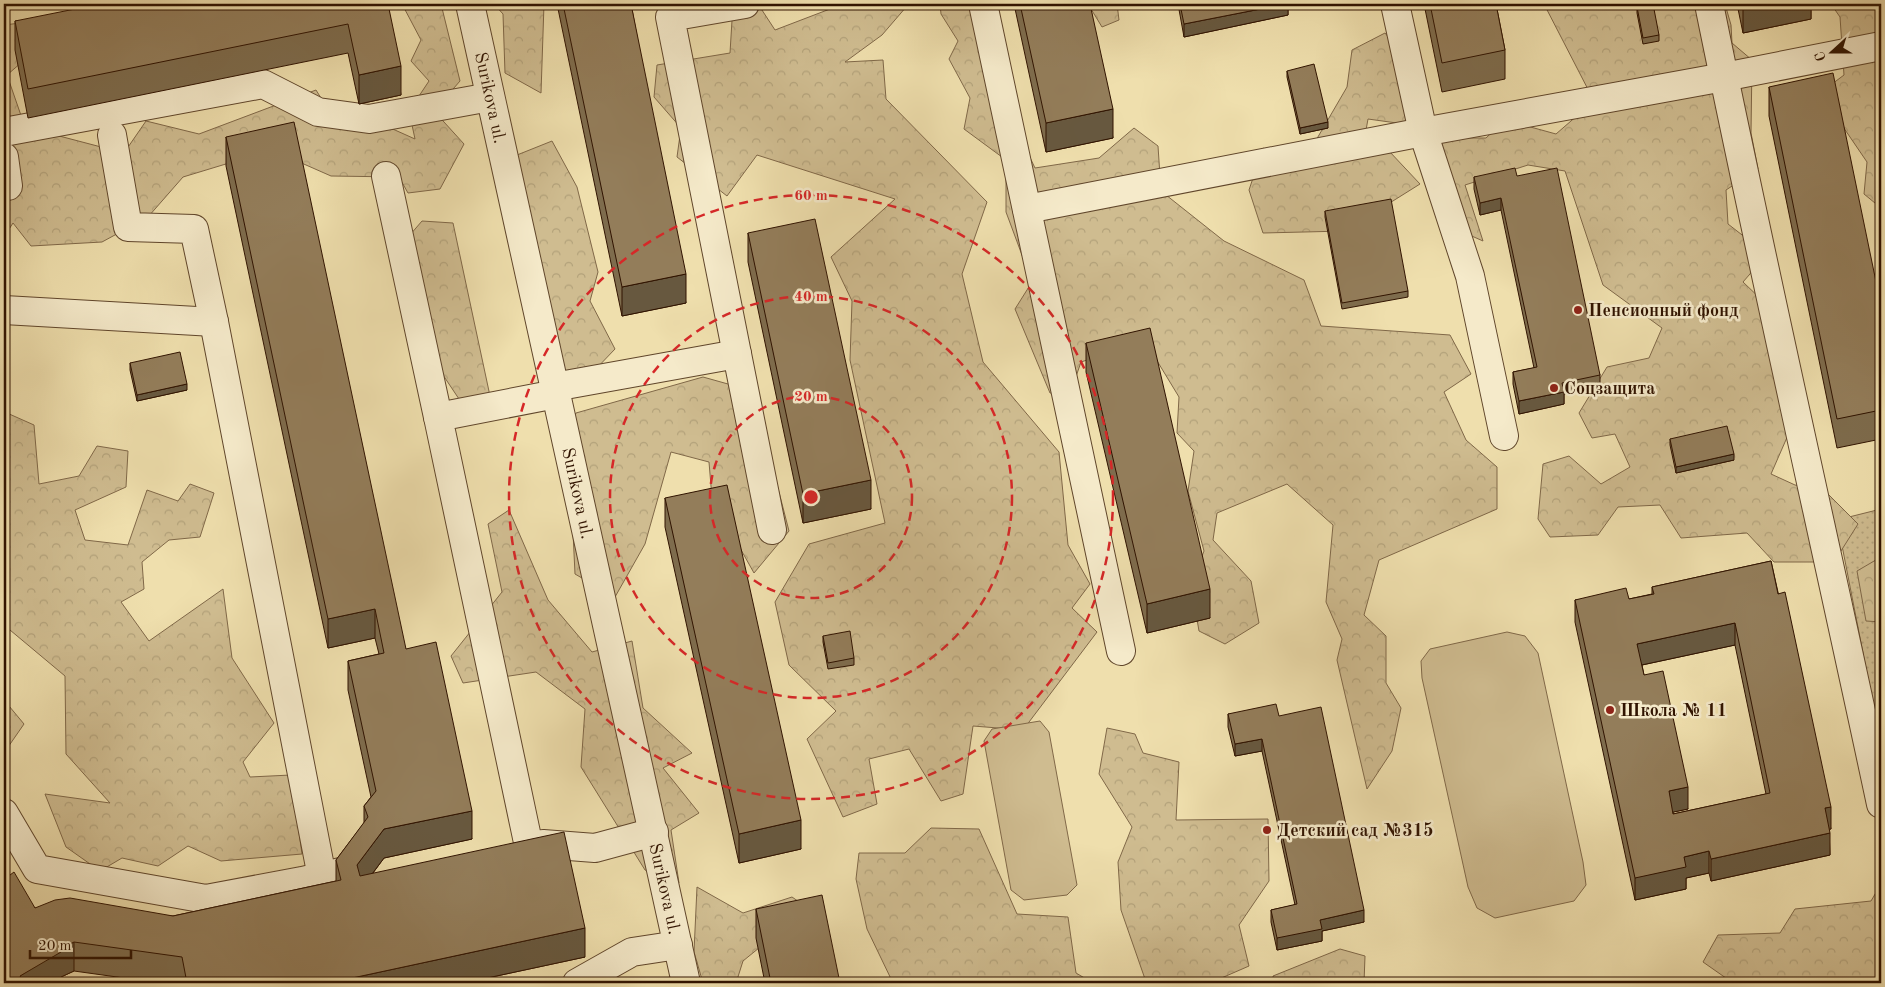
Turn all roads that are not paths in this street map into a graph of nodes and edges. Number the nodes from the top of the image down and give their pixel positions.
1 (470, 4) edge
2 (745, 4) edge
3 (983, 4) edge
4 (1395, 4) edge
5 (1709, 4) edge
6 (1881, 46) edge
7 (1724, 78) junction
8 (490, 97) junction
9 (4, 132) edge
10 (1423, 132) junction
11 (112, 135) dead end
12 (4, 157) edge
13 (386, 176) dead end
14 (4, 186) edge
15 (1027, 209) junction
16 (4, 310) edge
17 (214, 322) junction
18 (736, 354) junction
19 (555, 391) junction
20 (438, 418) junction
21 (1504, 436) dead end
22 (772, 530) dead end
23 (1120, 651) dead end
24 (1881, 804) edge
25 (4, 813) edge
26 (654, 832) junction
27 (529, 847) junction
28 (501, 852) edge
29 (351, 869) edge
30 (322, 877) junction
31 (678, 945) junction
32 (678, 980) edge
33 (578, 983) edge

1 - 8 street, Surikova ul.
2 - 18 street
3 - 15 street
4 - 10 street
5 - 7 street
6 - 7 street
7 - 10 street
7 - 24 street
8 - 9 street
8 - 19 street, Surikova ul.
10 - 15 street
10 - 21 street
11 - 17 street
12 - 14 street
13 - 20 street
15 - 23 street
16 - 17 street
17 - 30 street
18 - 19 street
18 - 22 street
19 - 20 street
19 - 26 street, Surikova ul.
20 - 27 street
25 - 30 street
26 - 27 street
26 - 31 street, Surikova ul.
27 - 28 street
29 - 30 street
31 - 32 street, Surikova ul.
31 - 33 street

